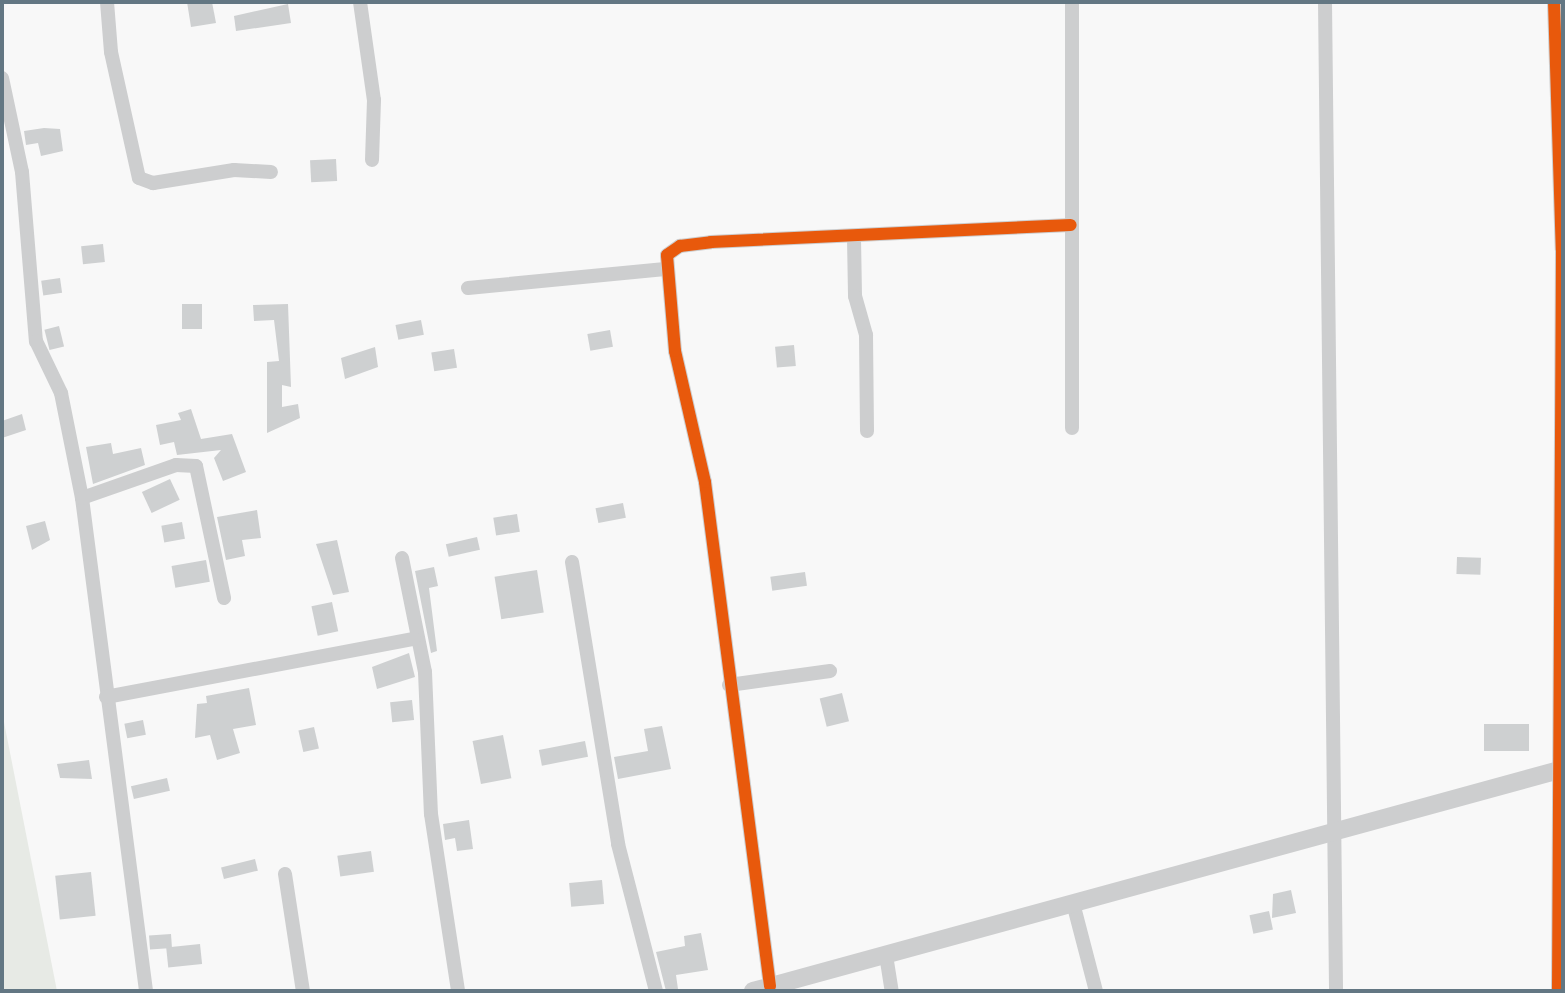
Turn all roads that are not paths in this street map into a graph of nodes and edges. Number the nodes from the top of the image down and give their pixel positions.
1 (107, 2) edge
2 (360, 2) edge
3 (1072, 2) edge
4 (1325, 2) edge
5 (1554, 2) edge
6 (2, 78) edge
7 (372, 160) dead end
8 (271, 172) dead end
9 (1071, 225) junction
10 (854, 238) junction
11 (665, 269) junction
12 (468, 288) dead end
13 (1072, 428) dead end
14 (867, 431) dead end
15 (82, 498) junction
16 (402, 558) dead end
17 (572, 562) dead end
18 (224, 598) dead end
19 (414, 639) junction
20 (830, 671) dead end
21 (729, 685) junction
22 (106, 697) junction
23 (1560, 770) edge
24 (1334, 832) junction
25 (285, 874) dead end
26 (1073, 903) junction
27 (886, 955) junction
28 (762, 988) edge
29 (146, 991) edge
30 (303, 991) edge
31 (458, 991) edge
32 (656, 991) edge
33 (892, 991) edge
34 (1096, 991) edge
35 (1336, 991) edge
36 (1558, 991) edge

1 - 8 street
2 - 7 street
3 - 9 street
4 - 24 street
5 - 23 street
6 - 15 street
9 - 10 street
9 - 13 street
10 - 11 street
10 - 14 street
11 - 12 street
11 - 21 street
15 - 18 street
15 - 22 street
16 - 19 street
17 - 32 street
19 - 22 street
19 - 31 street
20 - 21 street
21 - 28 street
22 - 29 street
23 - 24 street
23 - 36 street
24 - 26 street
24 - 35 street
25 - 30 street
26 - 27 street
26 - 34 street
27 - 28 street
27 - 33 street

